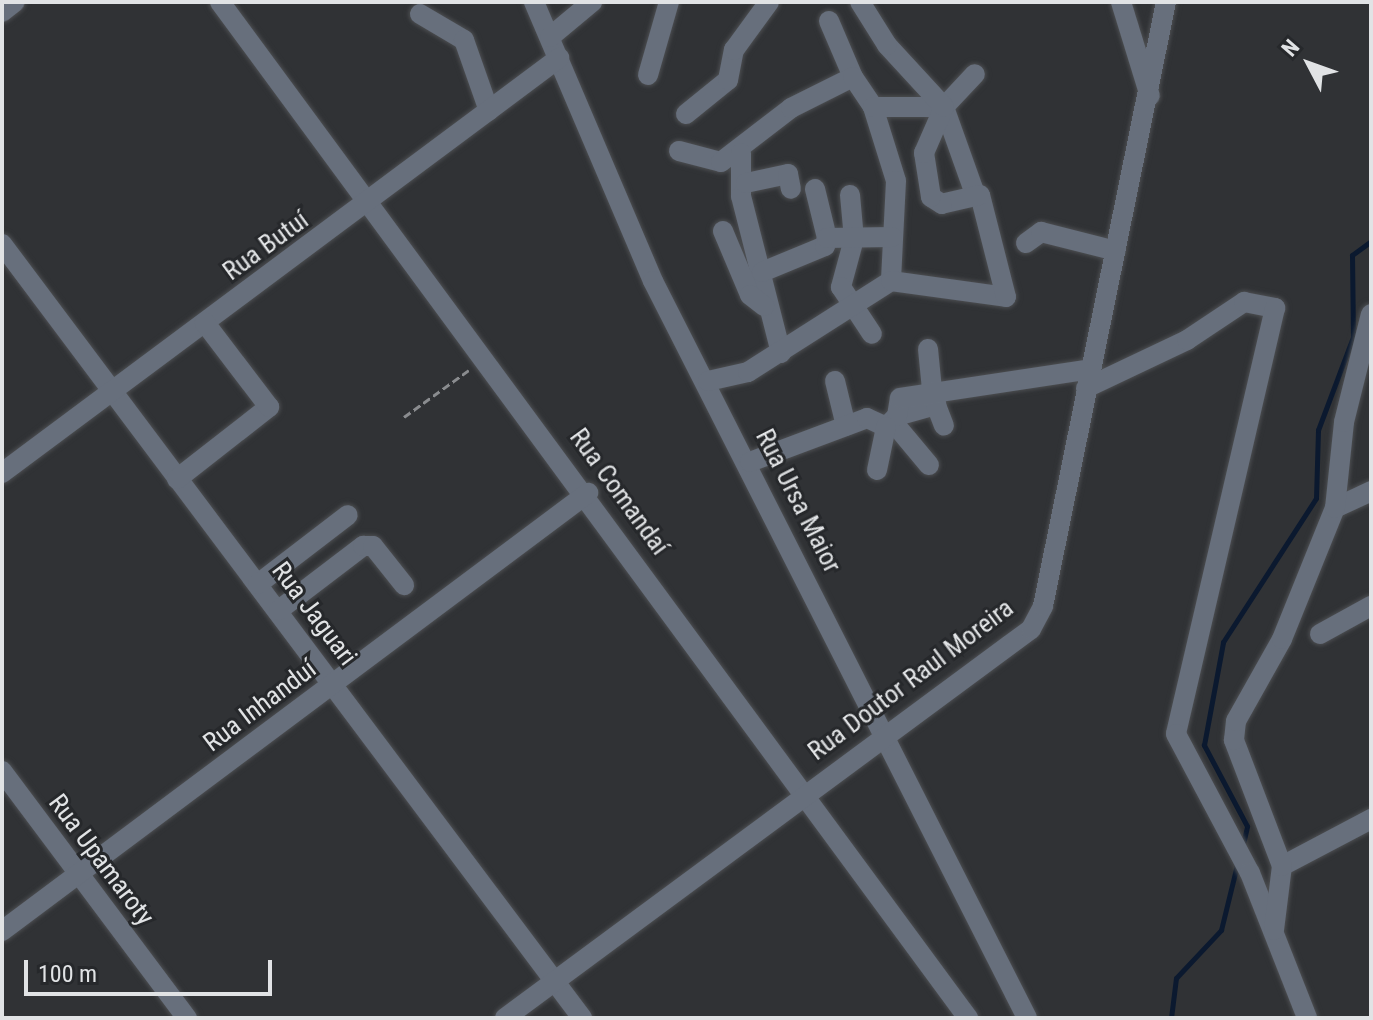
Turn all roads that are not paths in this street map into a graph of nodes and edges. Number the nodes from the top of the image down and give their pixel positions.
1 (15, 2) edge
2 (220, 2) edge
3 (534, 2) edge
4 (592, 2) edge
5 (669, 2) edge
6 (769, 2) edge
7 (860, 2) edge
8 (1121, 2) edge
9 (1166, 2) edge
10 (2, 12) edge
11 (420, 14) dead end
12 (829, 21) dead end
13 (550, 37) junction
14 (559, 58) junction
15 (975, 74) dead end
16 (648, 75) dead end
17 (853, 77) junction
18 (1151, 100) junction
19 (873, 107) junction
20 (944, 107) junction
21 (489, 111) junction
22 (686, 114) dead end
23 (679, 151) dead end
24 (741, 153) junction
25 (746, 183) junction
26 (791, 189) dead end
27 (815, 189) dead end
28 (975, 194) junction
29 (850, 195) dead end
30 (370, 202) junction
31 (723, 231) dead end
32 (892, 237) junction
33 (827, 238) junction
34 (854, 239) junction
35 (1026, 243) dead end
36 (2, 244) edge
37 (1116, 251) junction
38 (762, 272) junction
39 (891, 281) junction
40 (855, 304) junction
41 (764, 306) junction
42 (1371, 314) edge
43 (205, 323) junction
44 (872, 334) dead end
45 (928, 349) dead end
46 (1367, 350) edge
47 (781, 353) junction
48 (1089, 378) junction
49 (708, 381) junction
50 (835, 381) dead end
51 (932, 390) junction
52 (111, 392) junction
53 (892, 422) junction
54 (846, 426) junction
55 (944, 426) dead end
56 (750, 462) junction
57 (929, 465) dead end
58 (877, 470) dead end
59 (2, 473) edge
60 (177, 479) junction
61 (1371, 491) edge
62 (588, 493) junction
63 (1335, 508) junction
64 (348, 515) dead end
65 (258, 584) junction
66 (404, 585) dead end
67 (1371, 606) edge
68 (279, 610) junction
69 (1320, 634) dead end
70 (334, 683) junction
71 (886, 734) junction
72 (2, 771) edge
73 (805, 793) junction
74 (1371, 819) edge
75 (1282, 866) junction
76 (79, 873) junction
77 (1274, 930) junction
78 (2, 931) edge
79 (555, 981) junction
80 (187, 1018) edge
81 (505, 1018) edge
82 (582, 1018) edge
83 (968, 1018) edge
84 (1027, 1018) edge
85 (1307, 1018) edge

1 - 10 street
2 - 30 street, Rua Comandaí
3 - 13 street, Rua Ursa Maior
4 - 13 street
5 - 16 street
6 - 22 street
7 - 20 street
8 - 18 street
9 - 18 street, Rua Doutor Raul Moreira
11 - 21 street
12 - 17 street
13 - 14 street, Rua Ursa Maior
14 - 21 street, Rua Butuí
14 - 49 street, Rua Ursa Maior
15 - 20 street
17 - 19 street
17 - 24 street
18 - 37 street, Rua Doutor Raul Moreira
19 - 20 street
19 - 32 street
20 - 28 street
20 - 28 street
21 - 30 street, Rua Butuí
23 - 24 street
24 - 25 street
25 - 26 street
25 - 38 street
27 - 33 street
28 - 39 street
29 - 34 street
30 - 43 street, Rua Butuí
30 - 62 street, Rua Comandaí
31 - 41 street
32 - 34 street
32 - 39 street
33 - 34 street
33 - 38 street
34 - 40 street
35 - 37 street
36 - 52 street, Rua Jaguari
37 - 48 street, Rua Doutor Raul Moreira
38 - 41 street
39 - 40 street
40 - 44 street
40 - 47 street
41 - 47 street
42 - 46 street
43 - 52 street, Rua Butuí
43 - 60 street
45 - 51 street
46 - 63 street
47 - 49 street
48 - 51 street
48 - 71 street, Rua Doutor Raul Moreira
48 - 77 street
49 - 56 street, Rua Ursa Maior
50 - 54 street
51 - 53 street
52 - 59 street, Rua Butuí
52 - 60 street, Rua Jaguari
53 - 54 street
53 - 55 street
53 - 57 street
53 - 58 street
54 - 56 street
56 - 71 street, Rua Ursa Maior
60 - 65 street, Rua Jaguari
61 - 63 street
62 - 70 street, Rua Inhanduí
62 - 73 street, Rua Comandaí
63 - 75 street
64 - 65 street
65 - 68 street, Rua Jaguari
66 - 68 street
67 - 69 street
68 - 70 street, Rua Jaguari
70 - 76 street, Rua Inhanduí
70 - 79 street, Rua Jaguari
71 - 73 street, Rua Doutor Raul Moreira
71 - 84 street, Rua Ursa Maior
72 - 76 street, Rua Upamaroty
73 - 79 street, Rua Doutor Raul Moreira
73 - 83 street, Rua Comandaí
74 - 75 street
75 - 77 street
76 - 78 street, Rua Inhanduí
76 - 80 street, Rua Upamaroty
77 - 85 street
79 - 81 street, Rua Doutor Raul Moreira
79 - 82 street, Rua Jaguari

